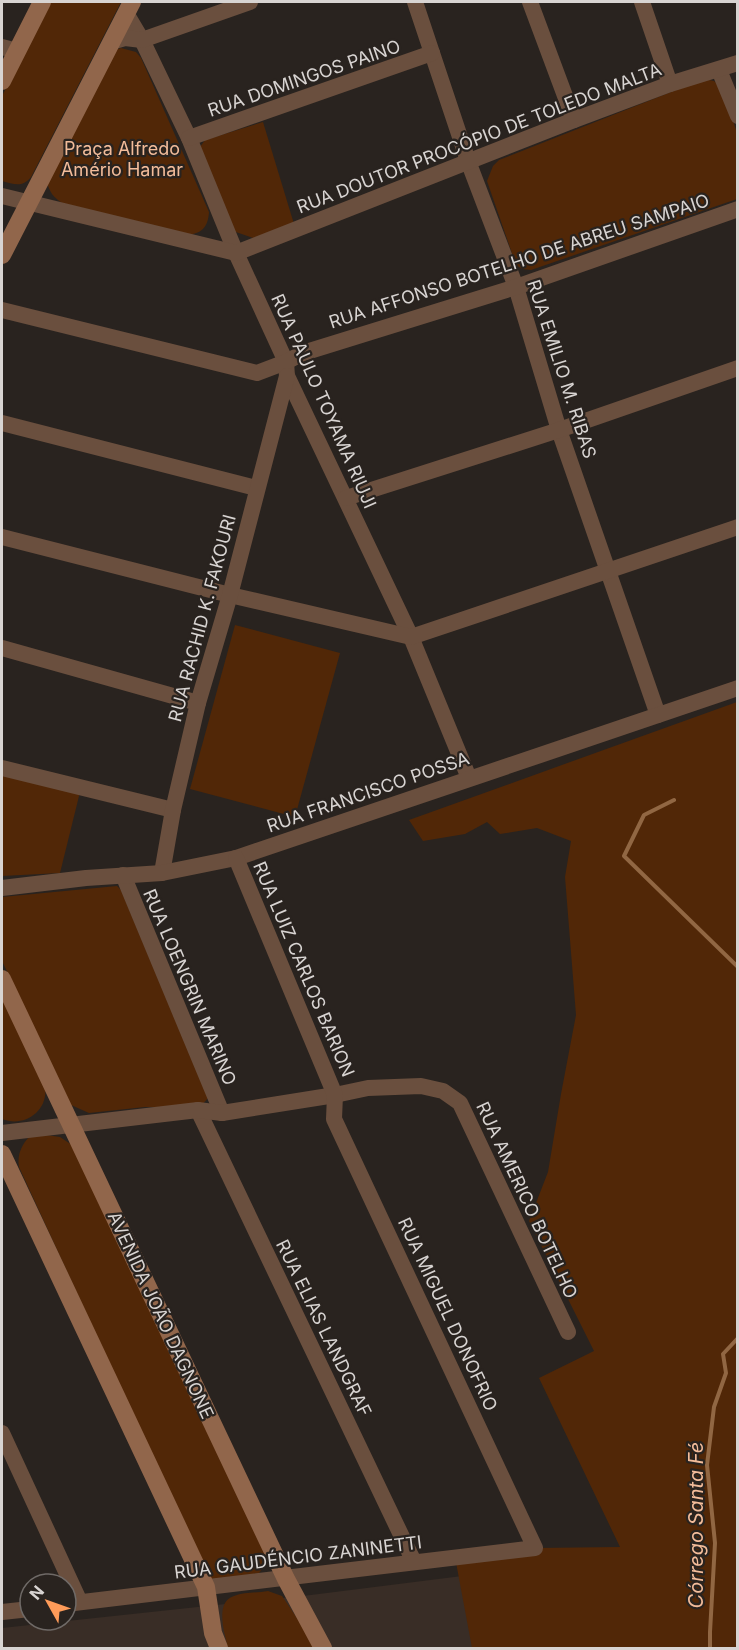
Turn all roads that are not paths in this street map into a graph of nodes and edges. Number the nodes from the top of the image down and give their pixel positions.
1 (42, 2) edge
2 (250, 2) edge
3 (414, 2) edge
4 (530, 2) edge
5 (642, 2) edge
6 (129, 7) edge
7 (142, 40) junction
8 (111, 42) junction
9 (9, 49) edge
10 (432, 54) junction
11 (738, 63) edge
12 (719, 70) junction
13 (2, 81) edge
14 (670, 84) junction
15 (738, 116) edge
16 (574, 120) junction
17 (189, 138) junction
18 (468, 161) junction
19 (2, 196) edge
20 (28, 203) junction
21 (738, 210) edge
22 (236, 253) junction
23 (2, 255) edge
24 (516, 287) junction
25 (2, 310) edge
26 (287, 369) junction
27 (738, 369) edge
28 (2, 423) edge
29 (559, 430) junction
30 (256, 488) junction
31 (346, 498) junction
32 (738, 527) edge
33 (2, 537) edge
34 (610, 571) junction
35 (230, 596) junction
36 (411, 637) junction
37 (2, 648) edge
38 (738, 688) edge
39 (198, 703) junction
40 (658, 715) junction
41 (2, 768) edge
42 (469, 778) junction
43 (173, 810) junction
44 (236, 858) junction
45 (162, 873) junction
46 (123, 875) junction
47 (2, 888) edge
48 (2, 979) edge
49 (335, 1095) junction
50 (198, 1110) junction
51 (222, 1113) junction
52 (71, 1123) junction
53 (2, 1132) edge
54 (2, 1154) edge
55 (568, 1332) dead end
56 (2, 1433) edge
57 (536, 1548) joint
58 (414, 1562) junction
59 (60, 1572) edge
60 (286, 1579) junction
61 (206, 1587) junction
62 (78, 1602) edge
63 (18, 1610) edge
64 (2, 1612) edge
65 (219, 1648) edge
66 (323, 1648) edge

1 - 9 street
2 - 7 street
3 - 10 street, RUA EMILIO M. RIBAS
4 - 16 street
5 - 14 street
6 - 7 street, RUA PAULO TOYAMA RIUJI
6 - 8 street
7 - 8 street
7 - 17 street, RUA PAULO TOYAMA RIUJI
8 - 20 street
9 - 13 street
10 - 17 street, RUA DOMINGOS PAINO
10 - 18 street, RUA EMILIO M. RIBAS
11 - 12 street, RUA DOUTOR PROCÓPIO DE TOLEDO MALTA
12 - 14 street, RUA DOUTOR PROCÓPIO DE TOLEDO MALTA
12 - 15 street
14 - 16 street, RUA DOUTOR PROCÓPIO DE TOLEDO MALTA
16 - 18 street, RUA DOUTOR PROCÓPIO DE TOLEDO MALTA
17 - 22 street, RUA PAULO TOYAMA RIUJI
18 - 22 street, RUA DOUTOR PROCÓPIO DE TOLEDO MALTA
18 - 24 street, RUA EMILIO M. RIBAS
19 - 20 street
20 - 22 street
20 - 23 street
21 - 24 street, RUA AFFONSO BOTELHO DE ABREU SAMPAIO
22 - 26 street, RUA PAULO TOYAMA RIUJI
24 - 26 street, RUA AFFONSO BOTELHO DE ABREU SAMPAIO
24 - 29 street, RUA EMILIO M. RIBAS
25 - 26 street, RUA AFFONSO BOTELHO DE ABREU SAMPAIO
26 - 30 street, RUA RACHID K. FAKOURI
26 - 31 street, RUA PAULO TOYAMA RIUJI
27 - 29 street
28 - 30 street
29 - 31 street
29 - 34 street, RUA EMILIO M. RIBAS
30 - 35 street, RUA RACHID K. FAKOURI
31 - 36 street, RUA PAULO TOYAMA RIUJI
32 - 34 street
33 - 35 street
34 - 36 street
34 - 40 street, RUA EMILIO M. RIBAS
35 - 36 street
35 - 39 street, RUA RACHID K. FAKOURI
36 - 42 street, RUA PAULO TOYAMA RIUJI
37 - 39 street
38 - 40 street, RUA FRANCISCO POSSA
39 - 43 street, RUA RACHID K. FAKOURI
40 - 42 street, RUA FRANCISCO POSSA
41 - 43 street
42 - 44 street, RUA FRANCISCO POSSA
43 - 45 street, RUA RACHID K. FAKOURI
44 - 45 street, RUA FRANCISCO POSSA
44 - 49 street, RUA LUIZ CARLOS BARION
45 - 46 street, RUA FRANCISCO POSSA
46 - 47 street, RUA FRANCISCO POSSA
46 - 51 street, RUA LOENGRIN MARINO
48 - 52 street, AVENIDA JOÃO DAGNONE
49 - 51 street
49 - 55 street, RUA AMERICO BOTELHO
49 - 57 street, RUA MIGUEL DONOFRIO
50 - 51 street
50 - 52 street
50 - 58 street, RUA ELIAS LANDGRAF
52 - 53 street
52 - 60 street, AVENIDA JOÃO DAGNONE
54 - 61 street
56 - 59 street
57 - 58 street, RUA GAUDÉNCIO ZANINETTI
58 - 60 street, RUA GAUDÉNCIO ZANINETTI
60 - 61 street, RUA GAUDÉNCIO ZANINETTI
60 - 66 street, AVENIDA JOÃO DAGNONE
61 - 62 street, RUA GAUDÉNCIO ZANINETTI
61 - 65 street
63 - 64 street

